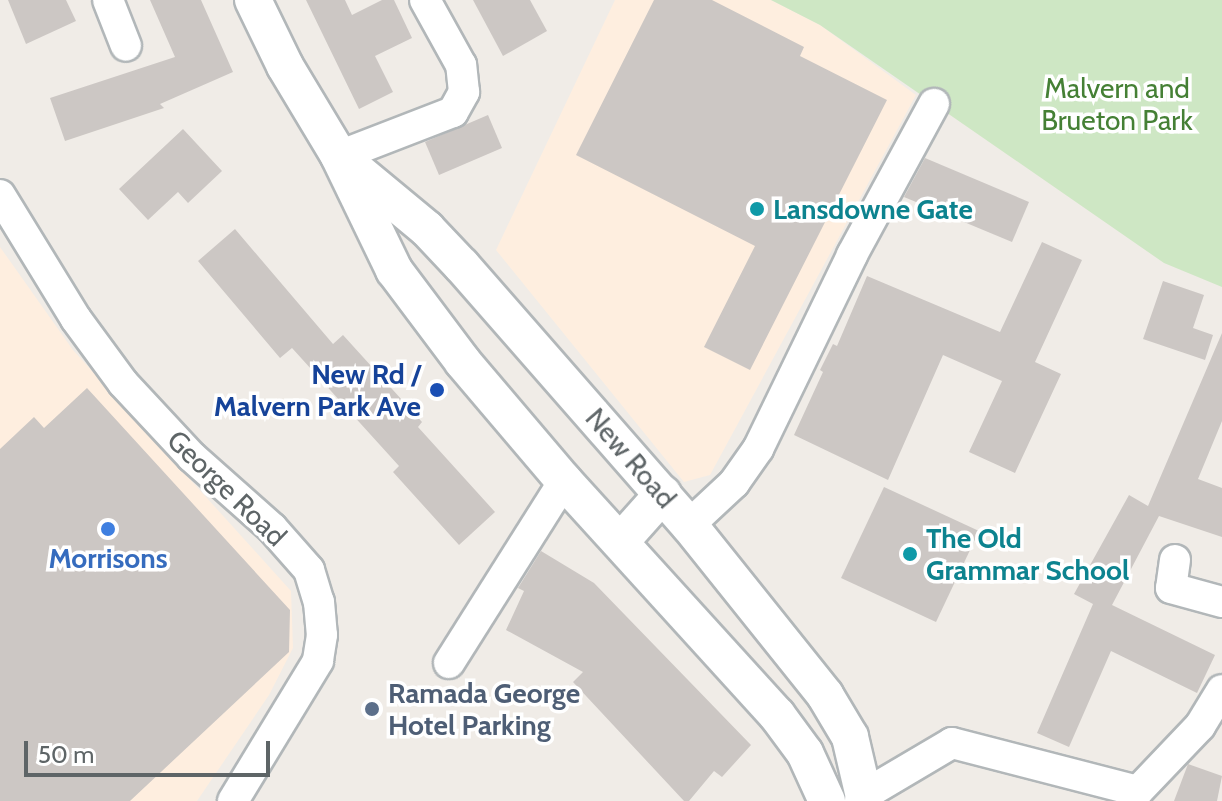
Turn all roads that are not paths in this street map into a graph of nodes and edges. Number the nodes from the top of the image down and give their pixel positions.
1 (108, 0) edge
2 (253, 0) edge
3 (425, 0) edge
4 (126, 46) dead end
5 (934, 104) dead end
6 (339, 156) junction
7 (0, 195) edge
8 (462, 266) junction
9 (420, 304) junction
10 (564, 481) junction
11 (663, 494) junction
12 (689, 525) junction
13 (621, 541) junction
14 (1175, 560) dead end
15 (1222, 602) edge
16 (449, 663) dead end
17 (1222, 690) edge
18 (863, 799) edge
19 (233, 801) edge
20 (827, 801) edge

1 - 4 street
2 - 6 street, New Road
3 - 6 street
5 - 12 street
6 - 8 street, New Road
6 - 9 street, New Road
7 - 19 street, George Road
8 - 9 street
8 - 11 street, New Road
9 - 10 street, New Road
10 - 13 street, New Road
10 - 16 street
11 - 12 street, New Road
11 - 13 street
12 - 18 street, New Road
13 - 20 street, New Road
14 - 15 street
17 - 18 street

